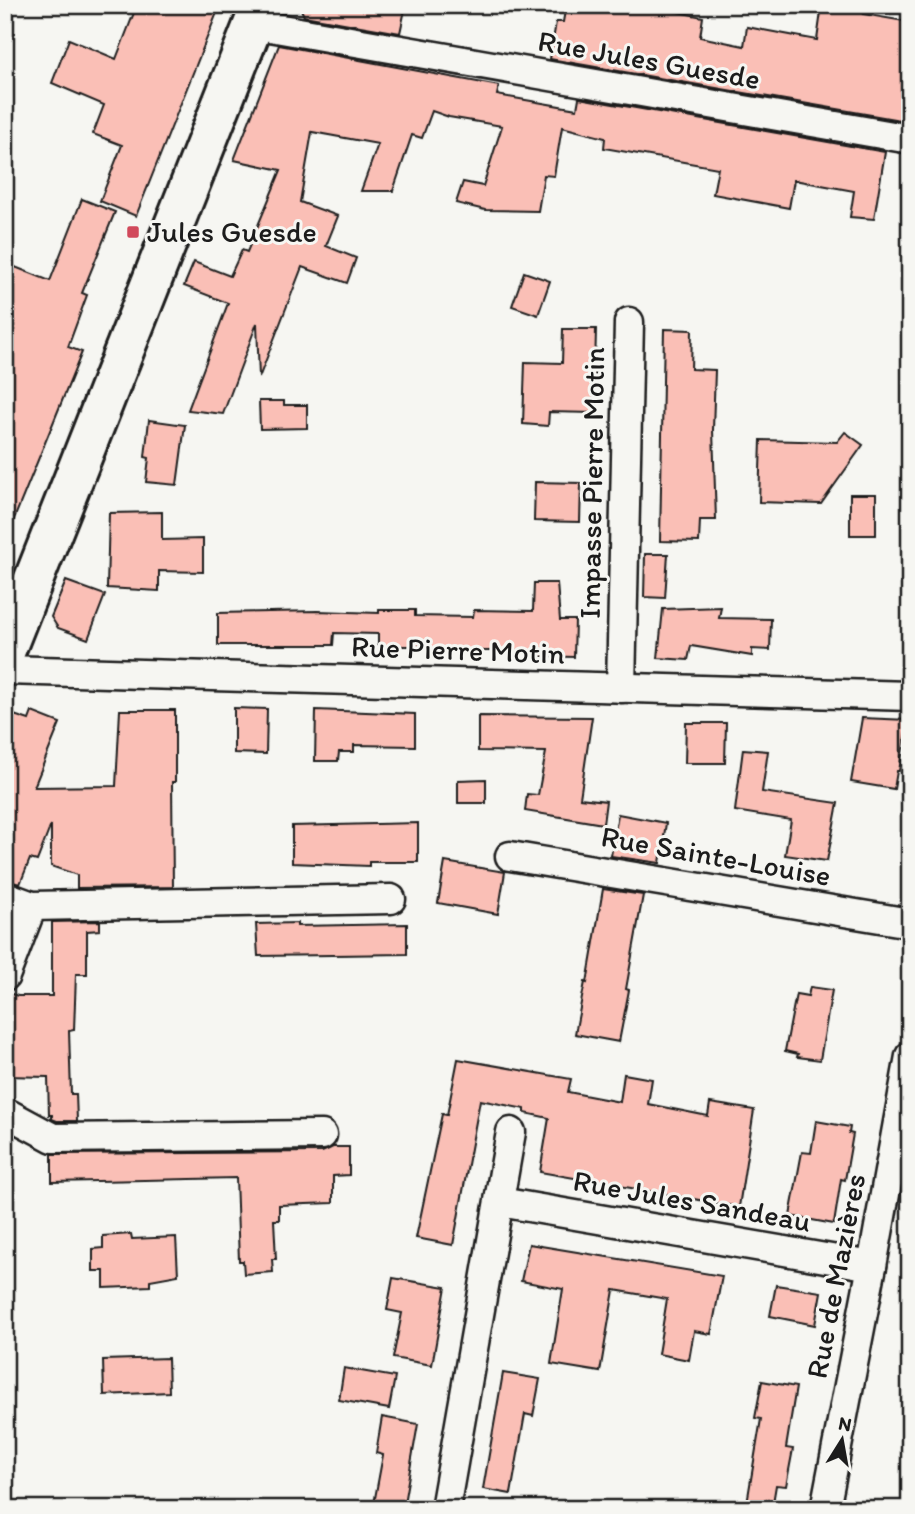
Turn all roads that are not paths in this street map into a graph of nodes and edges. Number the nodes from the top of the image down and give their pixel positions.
1 (257, 15) edge
2 (910, 139) edge
3 (629, 322) dead end
4 (5, 652) edge
5 (5, 670) edge
6 (621, 688) junction
7 (910, 696) edge
8 (510, 856) dead end
9 (5, 896) edge
10 (391, 899) dead end
11 (32, 906) junction
12 (910, 923) edge
13 (5, 976) edge
14 (910, 1056) edge
15 (5, 1112) edge
16 (511, 1132) dead end
17 (322, 1135) dead end
18 (500, 1202) junction
19 (872, 1266) junction
20 (444, 1509) edge
21 (825, 1509) edge

1 - 2 street, Rue Jules Guesde
1 - 4 main road
3 - 6 street, Impasse Pierre Motin
5 - 6 street, Rue Pierre Motin
6 - 7 street, Rue Pierre Motin
8 - 12 street, Rue Sainte-Louise
9 - 11 street
10 - 11 street
11 - 13 street
14 - 19 street, Rue de Mazières
15 - 17 street
16 - 18 street
18 - 19 street, Rue Jules Sandeau
18 - 20 street
19 - 21 street, Rue de Mazières

